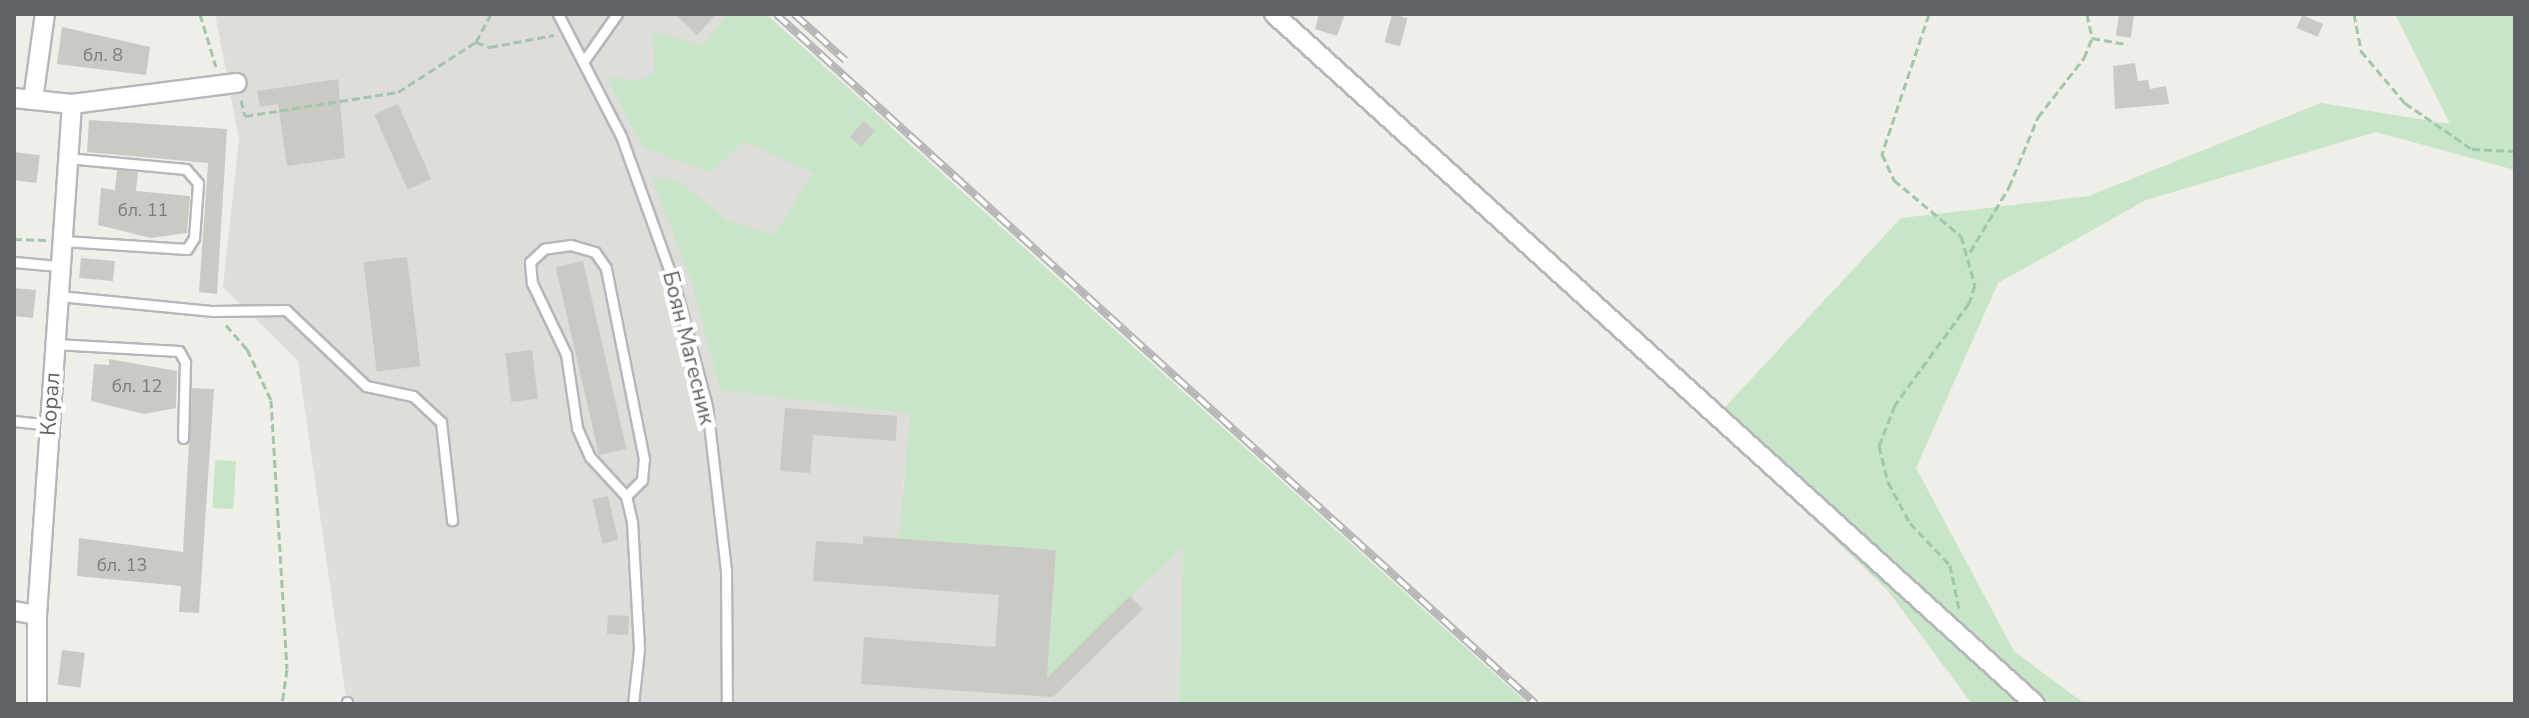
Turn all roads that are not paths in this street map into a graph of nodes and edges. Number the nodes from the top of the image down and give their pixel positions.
1 (45, 14) edge
2 (558, 14) edge
3 (617, 14) edge
4 (1274, 14) edge
5 (583, 62) junction
6 (228, 84) road end
7 (14, 98) edge
8 (33, 100) junction
9 (72, 104) junction
10 (67, 158) junction
11 (60, 241) junction
12 (14, 262) edge
13 (58, 266) junction
14 (56, 296) junction
15 (55, 344) junction
16 (14, 421) edge
17 (50, 425) junction
18 (183, 438) dead end
19 (626, 496) junction
20 (452, 520) dead end
21 (14, 611) edge
22 (37, 615) junction
23 (37, 704) edge
24 (633, 704) edge
25 (727, 704) edge
26 (2035, 704) edge

1 - 8 street
2 - 5 lane, Боян Магесник
3 - 5 lane
4 - 26 street
5 - 25 lane, Боян Магесник
6 - 9 street
7 - 8 street
8 - 9 street
9 - 10 street, Корал
10 - 11 street, Корал
10 - 11 lane
11 - 13 street, Корал
12 - 13 lane
13 - 14 street, Корал
14 - 15 street, Корал
14 - 20 lane
15 - 17 street, Корал
15 - 18 lane
16 - 17 lane
17 - 22 street, Корал
19 - 19 lane
19 - 24 lane
21 - 22 street
22 - 23 street, Корал

